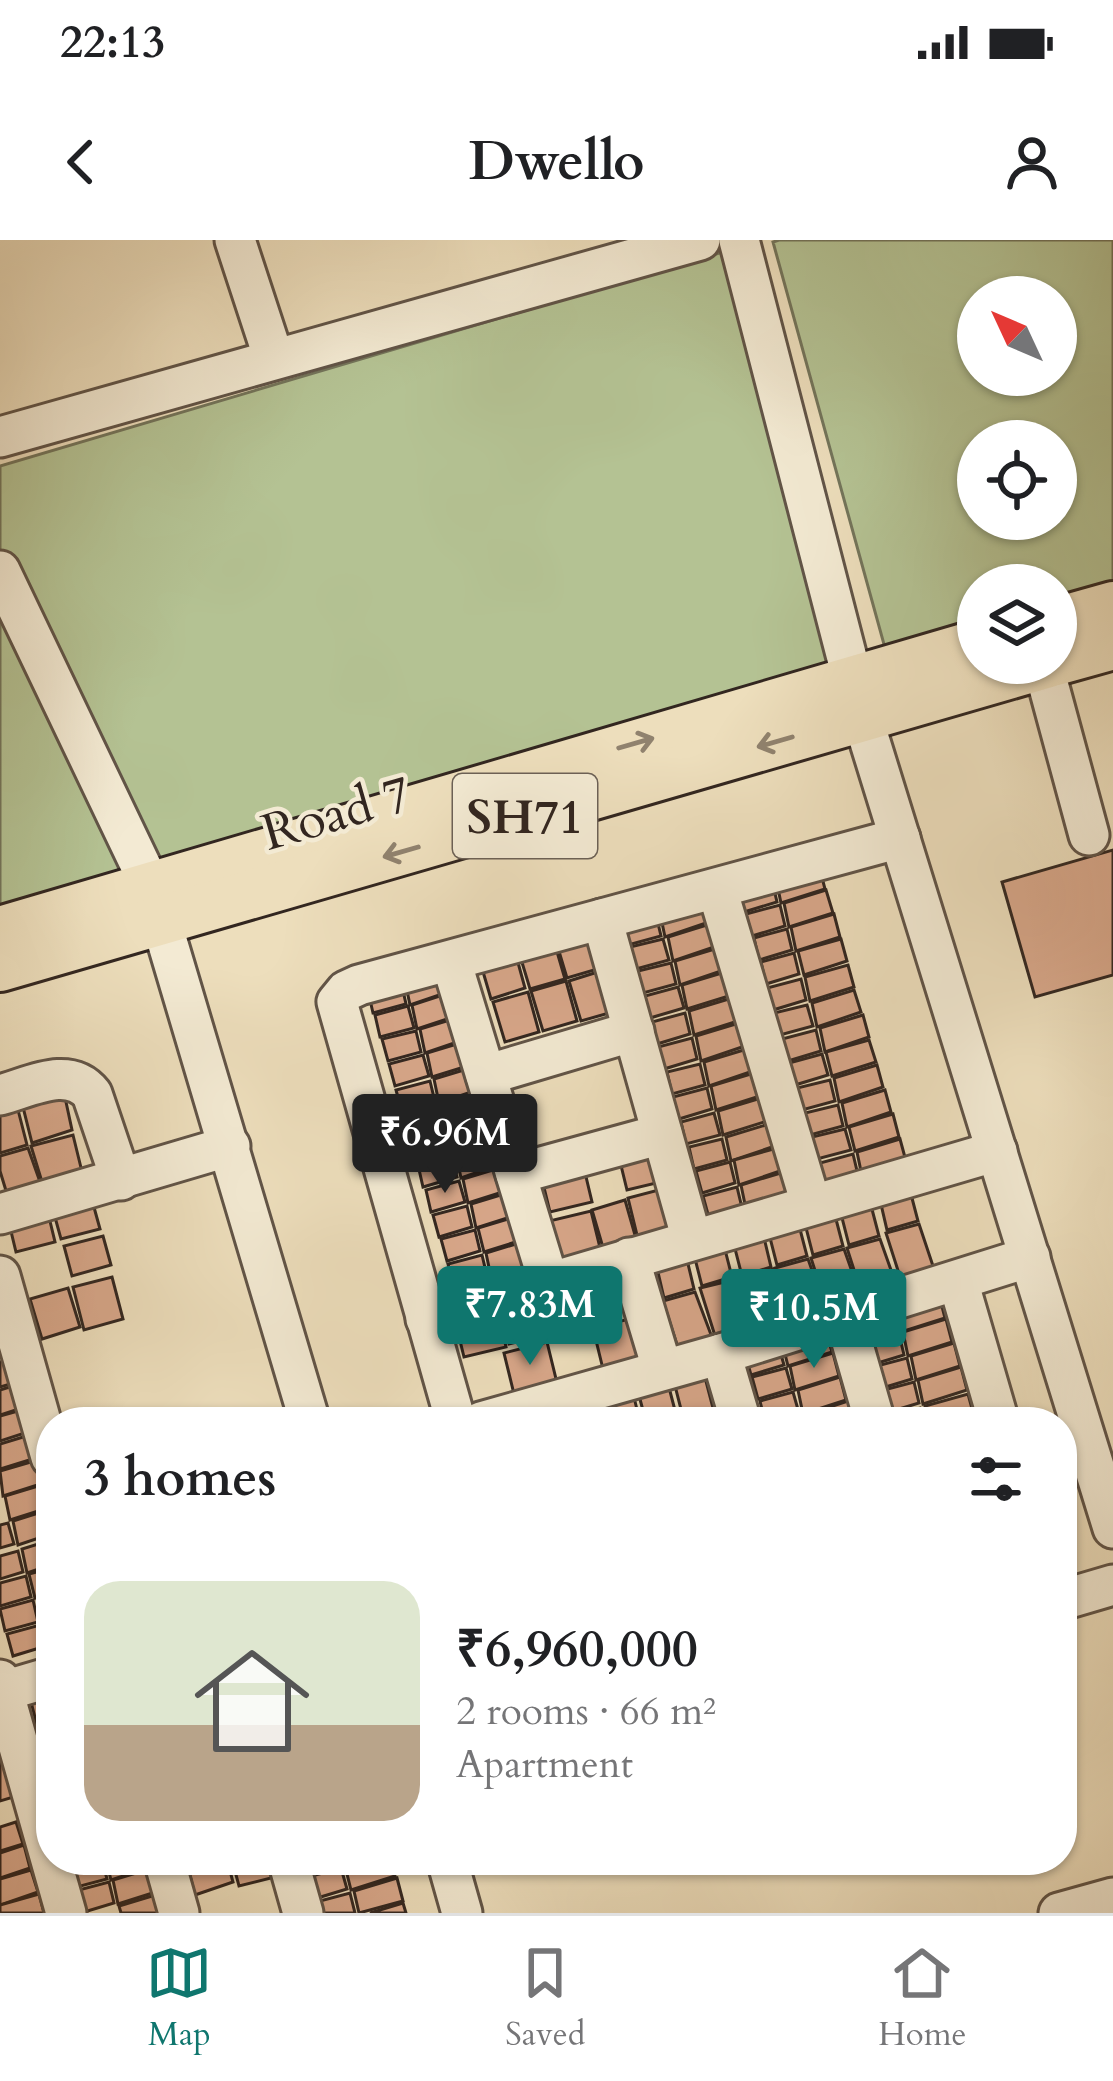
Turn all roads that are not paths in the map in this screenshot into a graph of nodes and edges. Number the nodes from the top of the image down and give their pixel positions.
1 (235, 240) edge
2 (700, 240) edge
3 (739, 240) edge
4 (274, 359) junction
5 (0, 437) edge
6 (0, 571) edge
7 (1113, 606) edge
8 (1077, 633) edge
9 (1113, 645) edge
10 (1077, 650) edge
11 (957, 653) edge
12 (957, 675) edge
13 (1057, 684) edge
14 (857, 698) junction
15 (1089, 835) dead end
16 (900, 838) junction
17 (717, 889) junction
18 (156, 905) junction
19 (602, 919) junction
20 (0, 931) edge
21 (451, 961) junction
22 (0, 967) edge
23 (634, 1031) junction
24 (486, 1075) junction
25 (0, 1095) edge
26 (662, 1134) junction
27 (230, 1146) junction
28 (997, 1151) junction
29 (516, 1174) junction
30 (121, 1180) junction
31 (811, 1204) junction
32 (0, 1214) edge
33 (692, 1240) junction
34 (1030, 1257) junction
35 (629, 1258) junction
36 (0, 1276) edge
37 (958, 1281) junction
38 (549, 1283) junction
39 (844, 1314) junction
40 (426, 1318) junction
41 (721, 1354) junction
42 (662, 1368) junction
43 (37, 1407) edge
44 (306, 1407) edge
45 (452, 1407) edge
46 (586, 1407) edge
47 (737, 1407) edge
48 (871, 1407) edge
49 (995, 1407) edge
50 (1076, 1407) edge
51 (1077, 1410) edge
52 (1113, 1528) edge
53 (1113, 1585) edge
54 (1077, 1596) edge
55 (36, 1681) edge
56 (1, 1688) edge
57 (28, 1804) edge
58 (53, 1875) edge
59 (168, 1875) edge
60 (292, 1875) edge
61 (451, 1875) edge
62 (1113, 1898) edge
63 (66, 1913) edge
64 (179, 1913) edge
65 (303, 1913) edge
66 (462, 1913) edge
67 (1059, 1913) edge

1 - 4 street
2 - 4 street
3 - 14 street
4 - 5 street
6 - 18 street
7 - 8 main road, Road 7 / SH71
9 - 10 main road, Road 7 / SH71
11 - 14 main road, Road 7 / SH71
12 - 14 main road, Road 7 / SH71
13 - 15 street
14 - 16 street
14 - 18 main road, Road 7 / SH71
16 - 17 street
16 - 28 street
17 - 19 street
17 - 31 street
18 - 20 main road, Road 7 / SH71
18 - 22 main road, Road 7 / SH71
18 - 27 street
19 - 21 street
19 - 23 street
21 - 24 street
21 - 40 street
23 - 24 street
23 - 26 street
24 - 29 street
25 - 30 street
26 - 29 street
26 - 33 street
27 - 30 street
27 - 44 street
28 - 31 street
28 - 34 street
29 - 38 street
30 - 32 street
31 - 33 street
33 - 35 street
34 - 37 street
34 - 50 street
35 - 38 street
35 - 42 street
36 - 43 street
37 - 39 street
37 - 49 street
38 - 40 street
39 - 41 street
39 - 48 street
40 - 45 street
41 - 42 street
41 - 47 street
42 - 46 street
51 - 52 street
53 - 54 street
55 - 56 street
56 - 57 street
58 - 63 street
59 - 64 street
60 - 65 street
61 - 66 street
62 - 67 street

